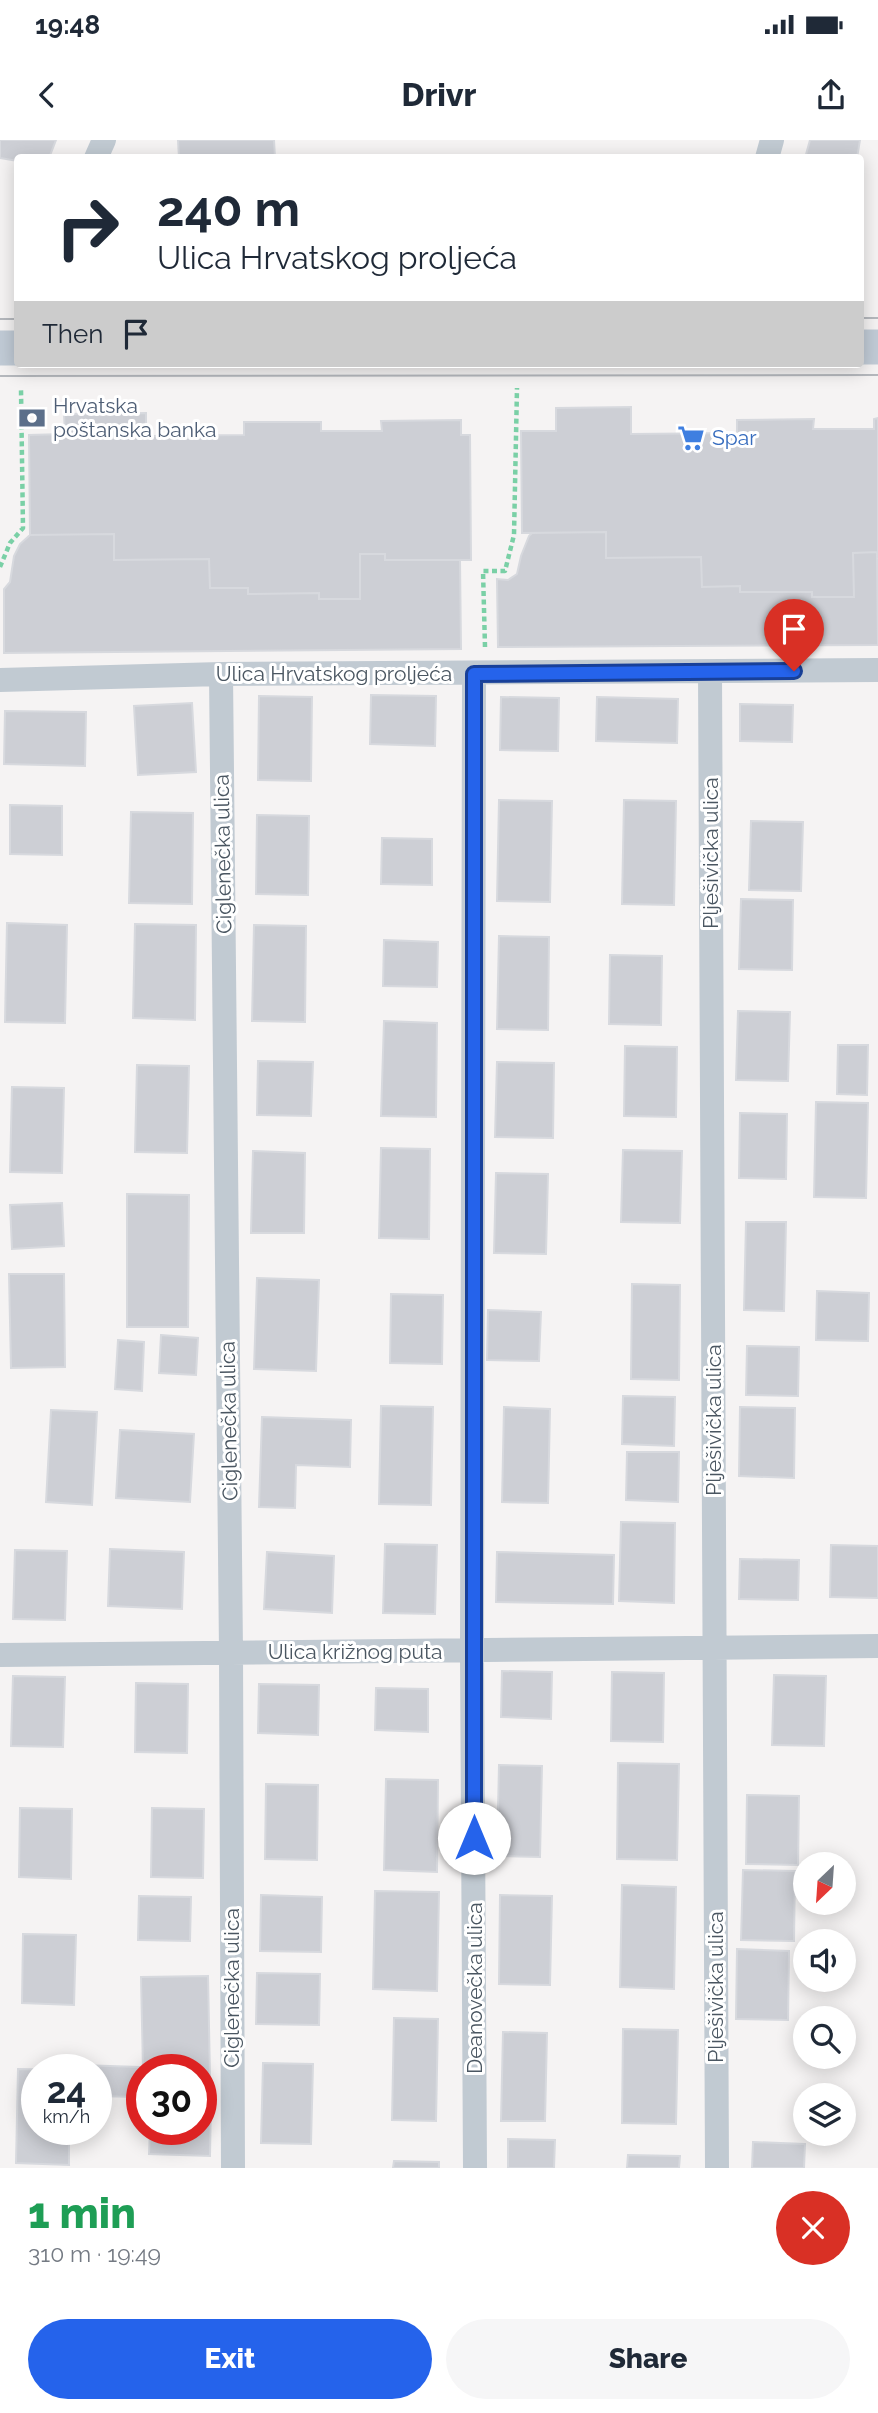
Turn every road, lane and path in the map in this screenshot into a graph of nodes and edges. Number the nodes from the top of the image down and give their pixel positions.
1 (517, 388) dead end
2 (21, 389) dead end
3 (0, 567) edge
4 (485, 650) dead end
5 (878, 670) edge
6 (710, 672) junction
7 (220, 674) junction
8 (474, 674) junction
9 (0, 680) edge
10 (878, 1646) edge
11 (715, 1648) junction
12 (472, 1652) junction
13 (231, 1653) junction
14 (0, 1655) edge
15 (233, 2168) edge
16 (475, 2168) edge
17 (717, 2168) edge

1 - 4 path
2 - 3 path
5 - 6 street, Ulica Hrvatskog proljeća
6 - 8 street, Ulica Hrvatskog proljeća
6 - 11 street, Plješivička ulica
7 - 8 street, Ulica Hrvatskog proljeća
7 - 9 street, Ulica Hrvatskog proljeća
7 - 13 street, Ciglenečka ulica
8 - 12 street, Deanovečka ulica
10 - 11 street, Ulica križnog puta
11 - 12 street, Ulica križnog puta
11 - 17 street, Plješivička ulica
12 - 13 street, Ulica križnog puta
12 - 16 street, Deanovečka ulica
13 - 14 street, Ulica križnog puta
13 - 15 street, Ciglenečka ulica

